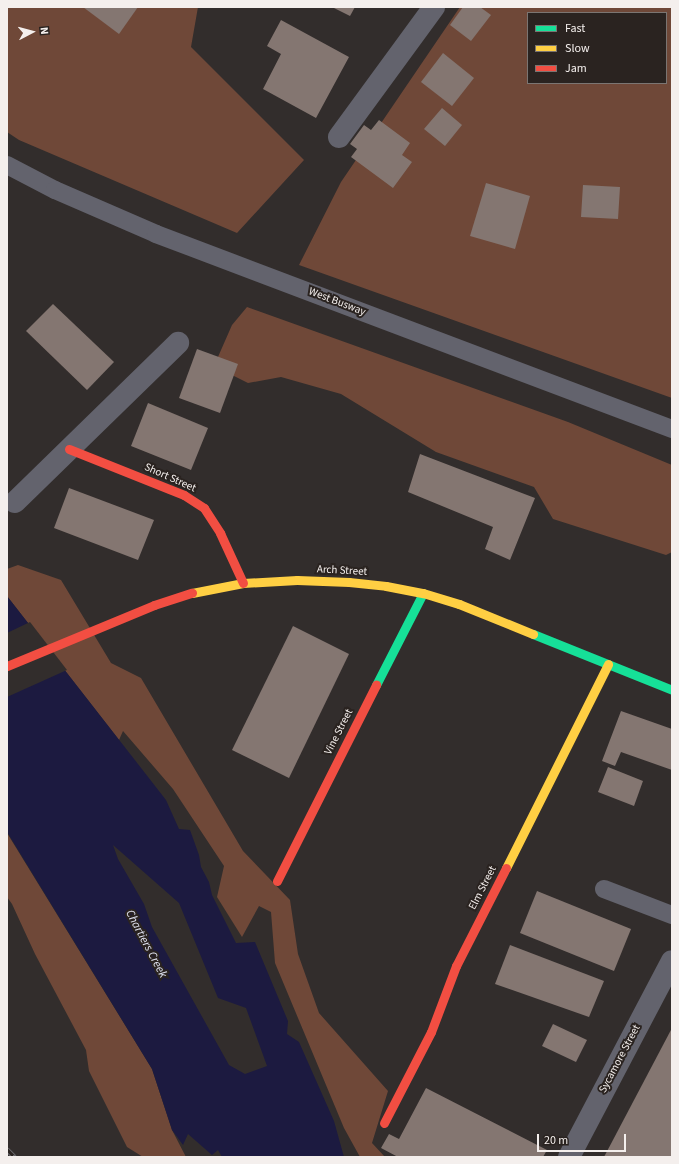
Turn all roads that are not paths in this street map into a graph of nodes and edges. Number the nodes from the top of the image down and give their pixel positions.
1 (434, 7) edge
2 (339, 137) dead end
3 (7, 165) edge
4 (178, 343) dead end
5 (672, 429) edge
6 (69, 449) junction
7 (15, 502) dead end
8 (242, 584) junction
9 (423, 593) junction
10 (608, 664) junction
11 (7, 666) edge
12 (672, 690) edge
13 (277, 881) dead end
14 (604, 889) dead end
15 (672, 916) edge
16 (672, 961) edge
17 (384, 1124) dead end
18 (569, 1157) edge

1 - 2 street
3 - 5 lane, West Busway
4 - 6 street
6 - 7 street
6 - 8 street, Short Street
8 - 9 street, Arch Street
8 - 11 street, Arch Street
9 - 10 street, Arch Street
9 - 13 street, Vine Street
10 - 12 street, Arch Street
10 - 17 street, Elm Street
14 - 15 lane
16 - 18 street, Sycamore Street

